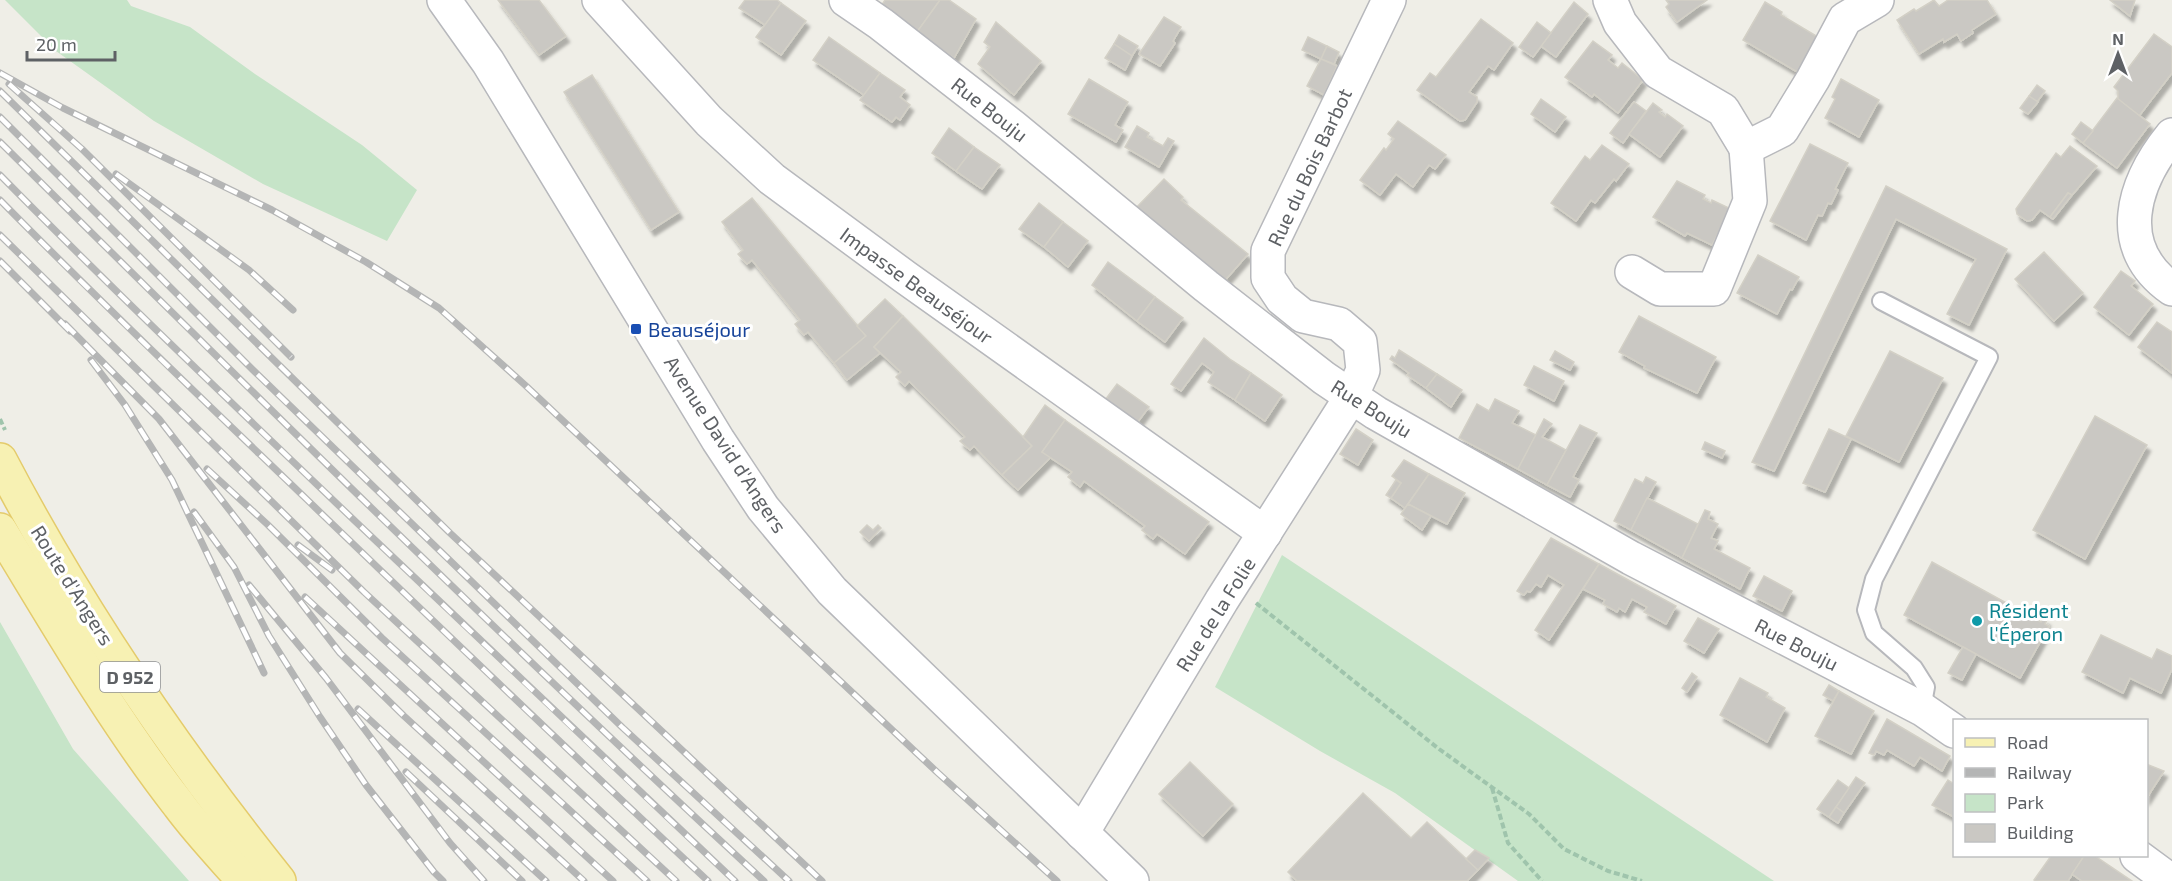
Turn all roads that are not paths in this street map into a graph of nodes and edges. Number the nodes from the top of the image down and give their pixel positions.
1 (444, 0) edge
2 (599, 0) edge
3 (846, 0) edge
4 (1389, 0) edge
5 (1610, 0) edge
6 (1877, 0) edge
7 (2172, 135) edge
8 (1746, 147) junction
9 (1632, 272) dead end
10 (2172, 289) edge
11 (1881, 301) dead end
12 (1352, 397) junction
13 (0, 460) edge
14 (0, 530) edge
15 (1265, 533) junction
16 (1922, 709) junction
17 (1953, 730) edge
18 (1082, 833) junction
19 (2140, 857) edge
20 (244, 881) edge
21 (279, 881) edge
22 (1131, 881) edge
23 (2171, 881) edge

1 - 18 street, Avenue David d'Angers
2 - 15 street, Impasse Beauséjour
3 - 12 street, Rue Bouju
4 - 12 street, Rue du Bois Barbot
5 - 8 street
6 - 8 street
7 - 10 street
8 - 9 street
11 - 16 lane
12 - 15 street, Rue de la Folie
12 - 16 street, Rue Bouju
13 - 21 main road, Route d'Angers / D 952
14 - 20 main road, Route d'Angers / D 952
15 - 18 street, Rue de la Folie
16 - 17 street, Rue Bouju
18 - 22 street, Avenue David d'Angers
19 - 23 street

